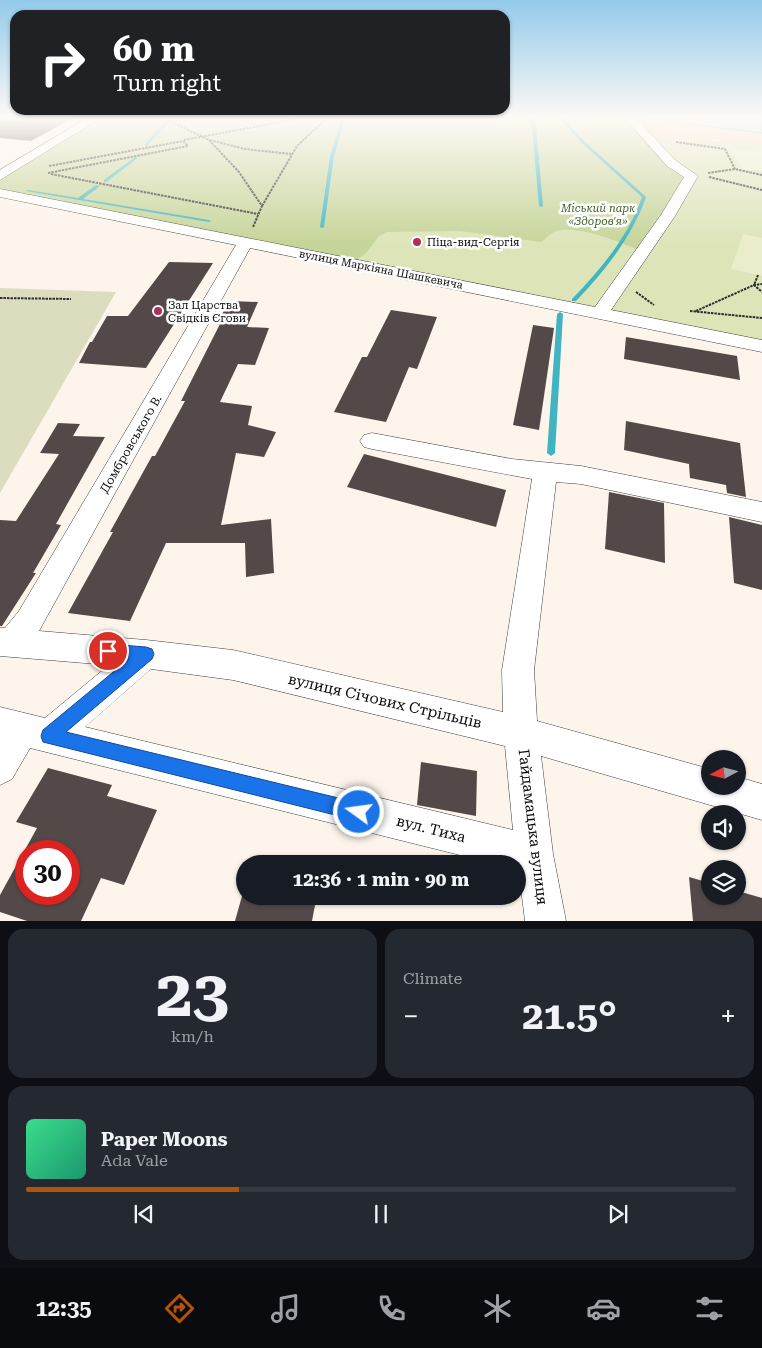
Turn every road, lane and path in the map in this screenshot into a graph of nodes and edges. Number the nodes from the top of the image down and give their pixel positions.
1 (26, 160) edge
2 (79, 160) edge
3 (116, 160) edge
4 (228, 160) edge
5 (288, 160) edge
6 (668, 160) edge
7 (730, 160) edge
8 (735, 169) junction
9 (1, 175) edge
10 (698, 175) junction
11 (762, 175) edge
12 (762, 190) edge
13 (0, 193) edge
14 (262, 206) junction
15 (258, 214) junction
16 (246, 242) junction
17 (758, 275) dead end
18 (622, 282) junction
19 (762, 284) edge
20 (754, 285) junction
21 (762, 292) edge
22 (0, 298) edge
23 (71, 298) dead end
24 (658, 308) dead end
25 (695, 312) dead end
26 (600, 313) junction
27 (762, 346) edge
28 (372, 441) dead end
29 (545, 472) junction
30 (762, 512) edge
31 (6, 643) edge
32 (146, 654) junction
33 (24, 730) edge
34 (521, 733) junction
35 (0, 767) edge
36 (762, 802) edge
37 (534, 854) junction
38 (546, 920) edge

1 - 9 street
2 - 9 path
3 - 15 path
4 - 14 path
5 - 14 path
6 - 10 street
7 - 8 path
8 - 10 path
8 - 11 path
10 - 12 path
10 - 18 street
13 - 16 street, вулиця Маркіяна Шашкевича
14 - 15 path
15 - 16 path
16 - 26 street, вулиця Маркіяна Шашкевича
16 - 31 street, Домбровського В.
17 - 20 path
18 - 24 path
18 - 26 street
19 - 20 path
20 - 21 path
20 - 25 path
22 - 23 path
26 - 27 street, вулиця Маркіяна Шашкевича
28 - 29 street
29 - 30 street
29 - 34 street, Гайдамацька вулиця
31 - 32 street, вулиця Січових Стрільців
32 - 33 street
32 - 34 street, вулиця Січових Стрільців
33 - 35 street
33 - 37 street, вул. Тиха
34 - 36 street, вулиця Січових Стрільців
34 - 37 street, Гайдамацька вулиця
37 - 38 street, Гайдамацька вулиця

